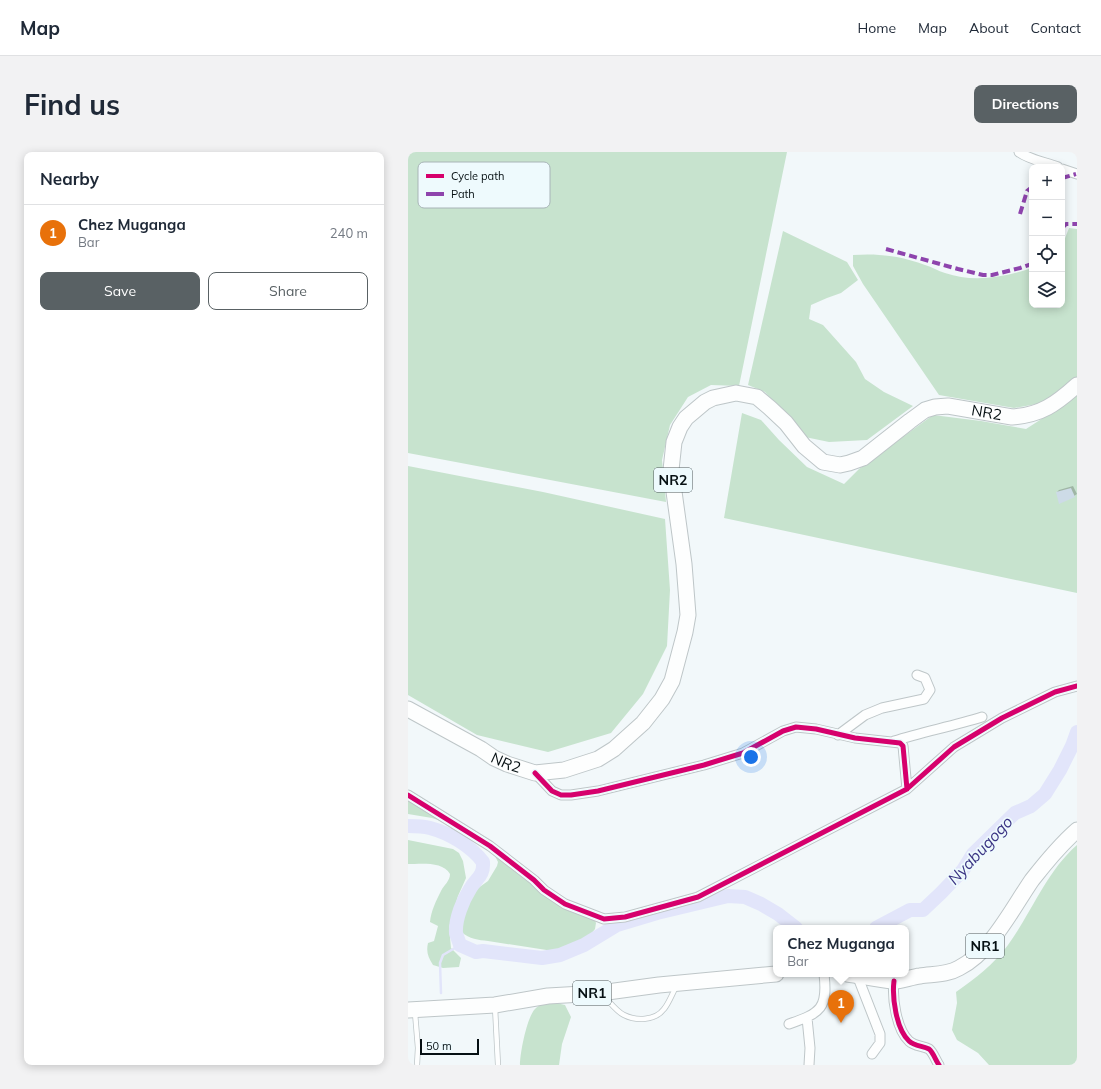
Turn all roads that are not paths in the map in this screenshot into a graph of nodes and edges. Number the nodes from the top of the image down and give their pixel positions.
1 (1019, 152) edge
2 (1048, 164) edge
3 (1065, 170) edge
4 (1077, 174) edge
5 (1077, 385) edge
6 (917, 674) dead end
7 (1077, 686) edge
8 (408, 709) edge
9 (982, 716) dead end
10 (838, 735) junction
11 (894, 741) junction
12 (535, 773) junction
13 (907, 789) junction
14 (408, 796) edge
15 (1077, 830) edge
16 (773, 974) edge
17 (824, 977) edge
18 (853, 977) edge
19 (866, 977) edge
20 (894, 981) junction
21 (678, 984) junction
22 (600, 993) junction
23 (495, 1005) junction
24 (411, 1010) edge
25 (807, 1018) junction
26 (789, 1024) dead end
27 (872, 1054) dead end
28 (417, 1065) edge
29 (498, 1065) edge
30 (809, 1065) edge
31 (939, 1065) edge

1 - 2 street
3 - 4 street
5 - 12 highway, NR2 / NR2
6 - 10 street
7 - 13 street
8 - 12 highway, NR2 / NR2
9 - 11 street
10 - 11 street
10 - 12 street
11 - 13 street
13 - 14 street
15 - 20 highway, NR1
16 - 21 highway, NR1
17 - 25 street
18 - 27 street
19 - 20 highway, NR1
20 - 31 street
21 - 22 highway, NR1
21 - 22 lane
22 - 23 highway, NR1
23 - 24 highway, NR1
23 - 29 lane
24 - 28 lane
25 - 26 street
25 - 30 street

